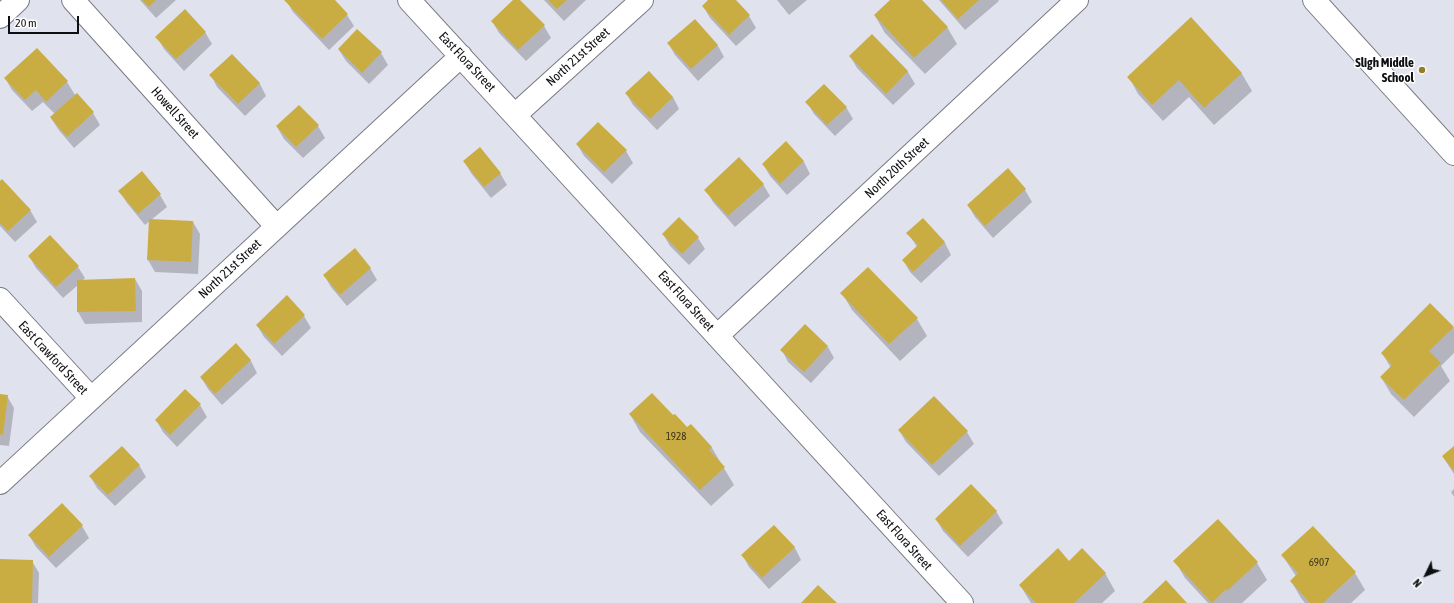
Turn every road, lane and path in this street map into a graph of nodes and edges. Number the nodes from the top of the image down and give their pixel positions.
1 (18, 0) edge
2 (73, 0) edge
3 (409, 0) edge
4 (642, 0) edge
5 (1077, 0) edge
6 (1314, 0) edge
7 (0, 17) edge
8 (461, 56) junction
9 (514, 115) junction
10 (1454, 154) edge
11 (276, 226) junction
12 (0, 299) edge
13 (717, 336) junction
14 (91, 398) junction
15 (0, 483) edge
16 (962, 603) edge

1 - 7 street
2 - 11 street, Howell Street
3 - 8 street, East Flora Street
4 - 9 street, North 21st Street
5 - 13 street, North 20th Street
6 - 10 street
8 - 9 street, East Flora Street
8 - 11 street, North 21st Street
9 - 13 street, East Flora Street
11 - 14 street, North 21st Street
12 - 14 street, East Crawford Street
13 - 16 street, East Flora Street
14 - 15 street, North 21st Street

